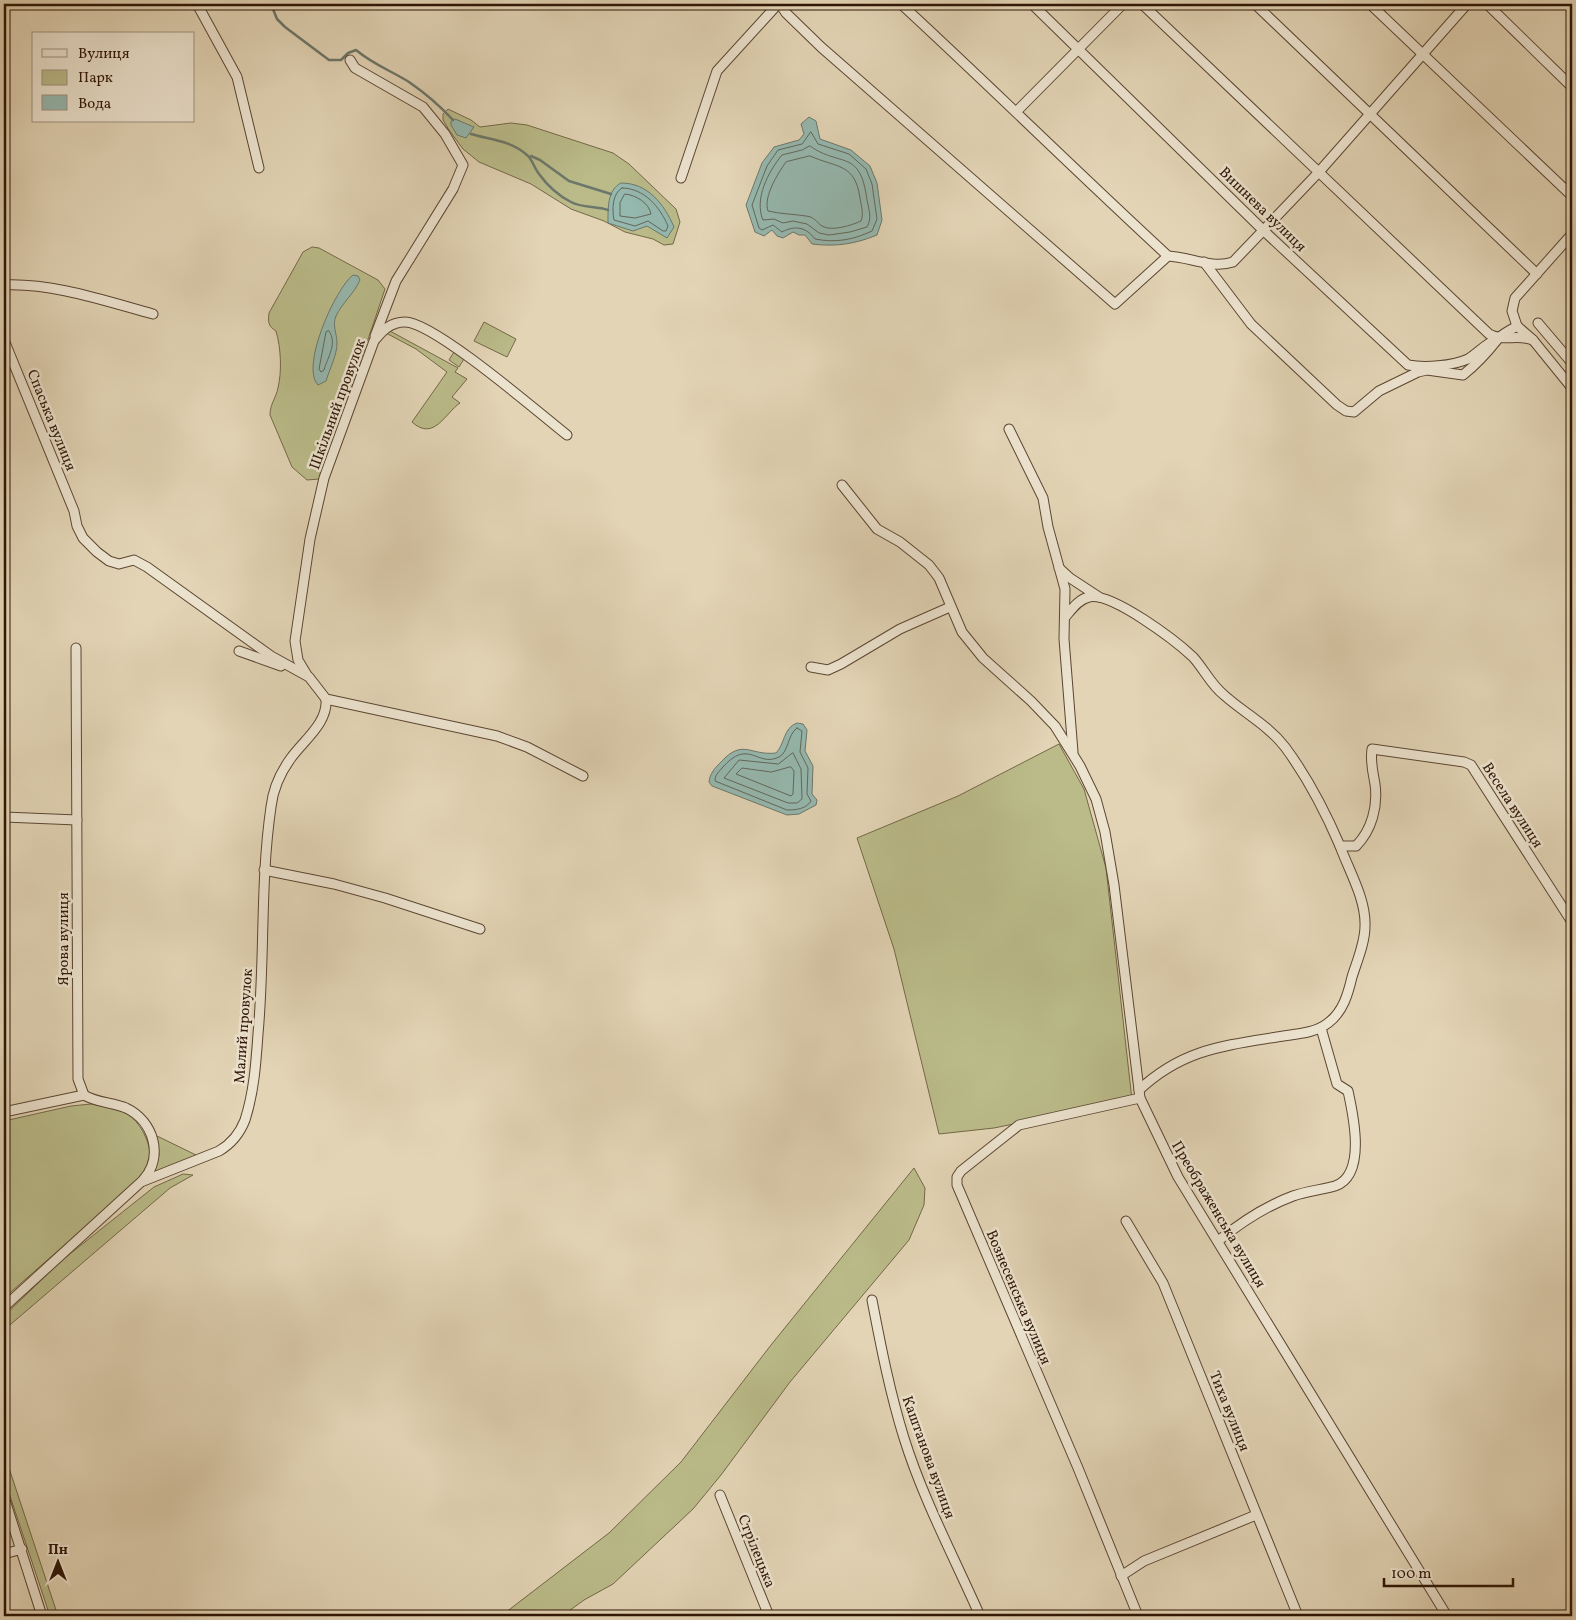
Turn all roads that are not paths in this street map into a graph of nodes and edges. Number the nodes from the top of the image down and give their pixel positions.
1 (197, 4) edge
2 (779, 4) edge
3 (901, 4) edge
4 (1032, 4) edge
5 (1123, 4) edge
6 (1142, 4) edge
7 (1255, 4) edge
8 (1370, 4) edge
9 (1467, 4) edge
10 (1487, 4) edge
11 (1079, 48) junction
12 (1423, 54) junction
13 (350, 60) dead end
14 (1572, 87) edge
15 (1017, 111) junction
16 (1370, 114) junction
17 (259, 168) dead end
18 (1318, 173) junction
19 (681, 178) dead end
20 (1572, 196) edge
21 (1264, 230) junction
22 (1572, 234) edge
23 (1168, 256) junction
24 (1204, 262) junction
25 (1537, 274) junction
26 (4, 285) edge
27 (152, 314) dead end
28 (1538, 323) dead end
29 (1517, 326) junction
30 (1498, 339) junction
31 (4, 340) edge
32 (1533, 340) junction
33 (374, 341) junction
34 (1572, 364) edge
35 (1572, 388) edge
36 (1009, 429) dead end
37 (567, 435) dead end
38 (842, 485) dead end
39 (74, 510) joint
40 (1059, 568) junction
41 (1100, 597) junction
42 (950, 607) junction
43 (1066, 616) junction
44 (76, 648) dead end
45 (240, 651) dead end
46 (811, 666) dead end
47 (309, 677) junction
48 (326, 698) junction
49 (1074, 754) junction
50 (583, 776) dead end
51 (4, 817) edge
52 (77, 820) junction
53 (1340, 846) junction
54 (264, 870) junction
55 (1572, 922) edge
56 (480, 929) dead end
57 (1321, 1028) junction
58 (1139, 1094) junction
59 (84, 1095) junction
60 (4, 1112) edge
61 (141, 1182) junction
62 (1126, 1222) dead end
63 (1218, 1241) junction
64 (872, 1300) dead end
65 (4, 1307) edge
66 (720, 1495) dead end
67 (4, 1496) edge
68 (1256, 1514) junction
69 (22, 1549) junction
70 (4, 1554) edge
71 (1121, 1576) junction
72 (42, 1616) edge
73 (769, 1616) edge
74 (980, 1616) edge
75 (1138, 1616) edge
76 (1298, 1616) edge
77 (1448, 1616) edge

1 - 17 street
2 - 19 street
2 - 23 street
3 - 15 street
4 - 11 street, Вишнева вулиця
5 - 11 street
6 - 18 street
7 - 16 street
8 - 12 street
9 - 12 street
10 - 14 street
11 - 15 street
11 - 21 street, Вишнева вулиця
12 - 16 street
12 - 20 street
13 - 33 street
15 - 23 street
16 - 18 street
16 - 25 street
18 - 21 street
18 - 30 street
21 - 24 street
21 - 30 street, Вишнева вулиця
22 - 25 street
23 - 24 street
24 - 30 street
25 - 29 street
26 - 27 street
28 - 34 street
29 - 30 street
29 - 32 street
30 - 32 street
31 - 39 street, Спаська вулиця
32 - 35 street
33 - 37 street, Шкільний провулок
33 - 47 street, Шкільний провулок
36 - 40 street, Преображенська вулиця
38 - 42 street, Преображенська вулиця
39 - 47 street, Шкільний провулок
40 - 41 street
40 - 43 street, Преображенська вулиця
41 - 43 street
41 - 53 street
42 - 46 street
42 - 49 street, Преображенська вулиця
43 - 49 street, Преображенська вулиця
44 - 52 street, Ярова вулиця
45 - 47 street
47 - 48 street, Шкільний провулок
48 - 50 street
48 - 54 street, Малий провулок
49 - 58 street, Преображенська вулиця
51 - 52 street
52 - 59 street, Ярова вулиця
53 - 55 street, Весела вулиця
53 - 57 street
54 - 56 street
54 - 61 street, Малий провулок
57 - 58 street
57 - 63 street
58 - 63 street, Преображенська вулиця
58 - 71 street, Вознесенська вулиця
59 - 60 street
59 - 61 street
61 - 65 street, Малий провулок
62 - 68 street, Тиха вулиця
63 - 77 street, Преображенська вулиця
64 - 74 street, Каштанова вулиця
66 - 73 street, Стрілецька
67 - 69 street
68 - 71 street
68 - 76 street, Тиха вулиця
69 - 70 street
69 - 72 street
71 - 75 street, Вознесенська вулиця

